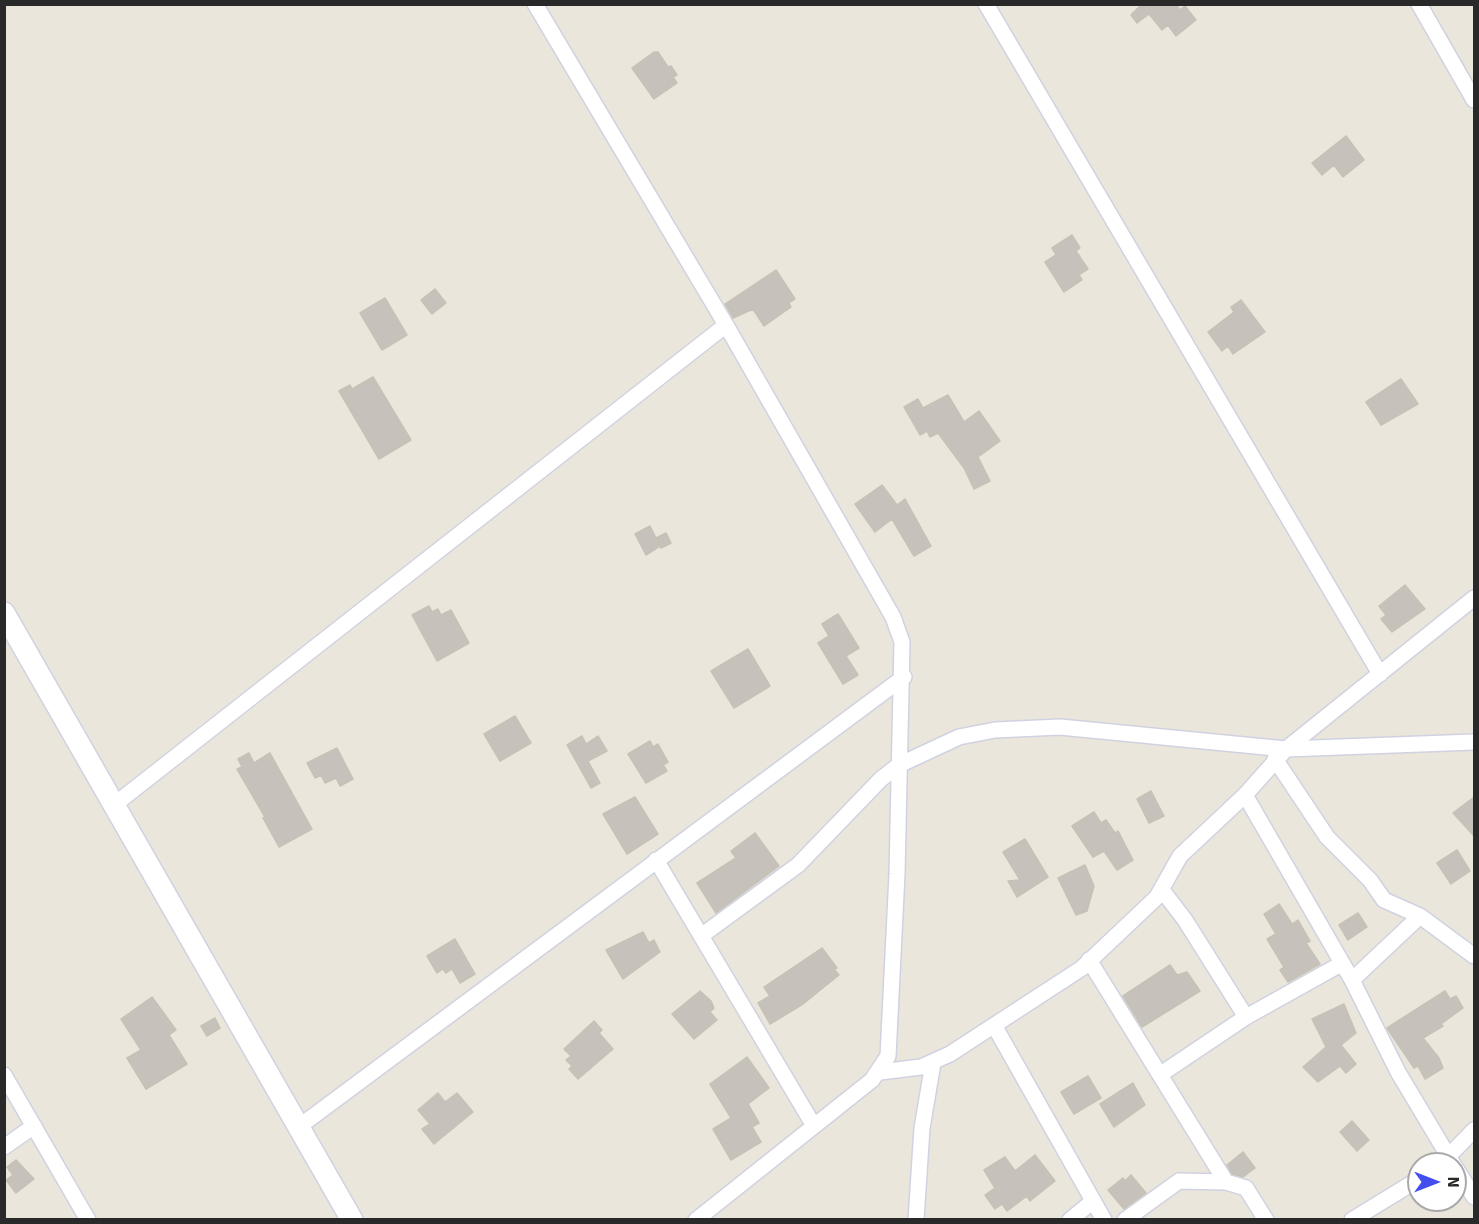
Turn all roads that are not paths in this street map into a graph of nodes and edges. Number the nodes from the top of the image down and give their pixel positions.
1 (535, 4) edge
2 (986, 4) edge
3 (1419, 4) edge
4 (1474, 100) edge
5 (726, 325) junction
6 (1474, 598) edge
7 (4, 614) edge
8 (1380, 674) junction
9 (904, 677) junction
10 (1474, 742) edge
11 (1281, 754) junction
12 (899, 765) junction
13 (1245, 795) junction
14 (114, 805) junction
15 (656, 860) junction
16 (1162, 890) junction
17 (1420, 916) junction
18 (701, 936) junction
19 (1474, 956) edge
20 (1089, 960) junction
21 (1341, 964) junction
22 (1352, 980) junction
23 (1246, 1017) junction
24 (995, 1027) junction
25 (933, 1063) junction
26 (880, 1072) junction
27 (1161, 1074) junction
28 (4, 1075) edge
29 (34, 1126) junction
30 (300, 1126) junction
31 (814, 1126) junction
32 (1474, 1130) edge
33 (4, 1147) edge
34 (1444, 1152) edge
35 (1458, 1152) edge
36 (1226, 1182) junction
37 (1407, 1186) edge
38 (1093, 1201) junction
39 (88, 1220) edge
40 (352, 1220) edge
41 (696, 1220) edge
42 (916, 1220) edge
43 (1070, 1220) edge
44 (1104, 1220) edge
45 (1125, 1220) edge
46 (1266, 1220) edge
47 (1352, 1220) edge

1 - 5 street
2 - 8 street
3 - 4 street
5 - 9 street
5 - 14 street
6 - 8 street
7 - 14 street
8 - 11 street
9 - 12 street
9 - 15 street
10 - 11 street
11 - 12 street
11 - 13 street
11 - 17 street
12 - 18 street
12 - 26 street
13 - 16 street
13 - 21 street
14 - 30 street
15 - 18 street
15 - 30 street
16 - 20 street
16 - 23 street
17 - 19 street
17 - 22 street
18 - 31 street
20 - 24 street
20 - 27 street
21 - 22 street
21 - 23 street
22 - 34 street
23 - 27 street
24 - 25 street
24 - 38 street
25 - 26 street
25 - 42 street
26 - 31 street
27 - 36 street
28 - 29 street
29 - 33 street
29 - 39 street
30 - 40 street
31 - 41 street
32 - 35 street
36 - 45 street
36 - 46 street
37 - 47 street
38 - 43 street
38 - 44 street

